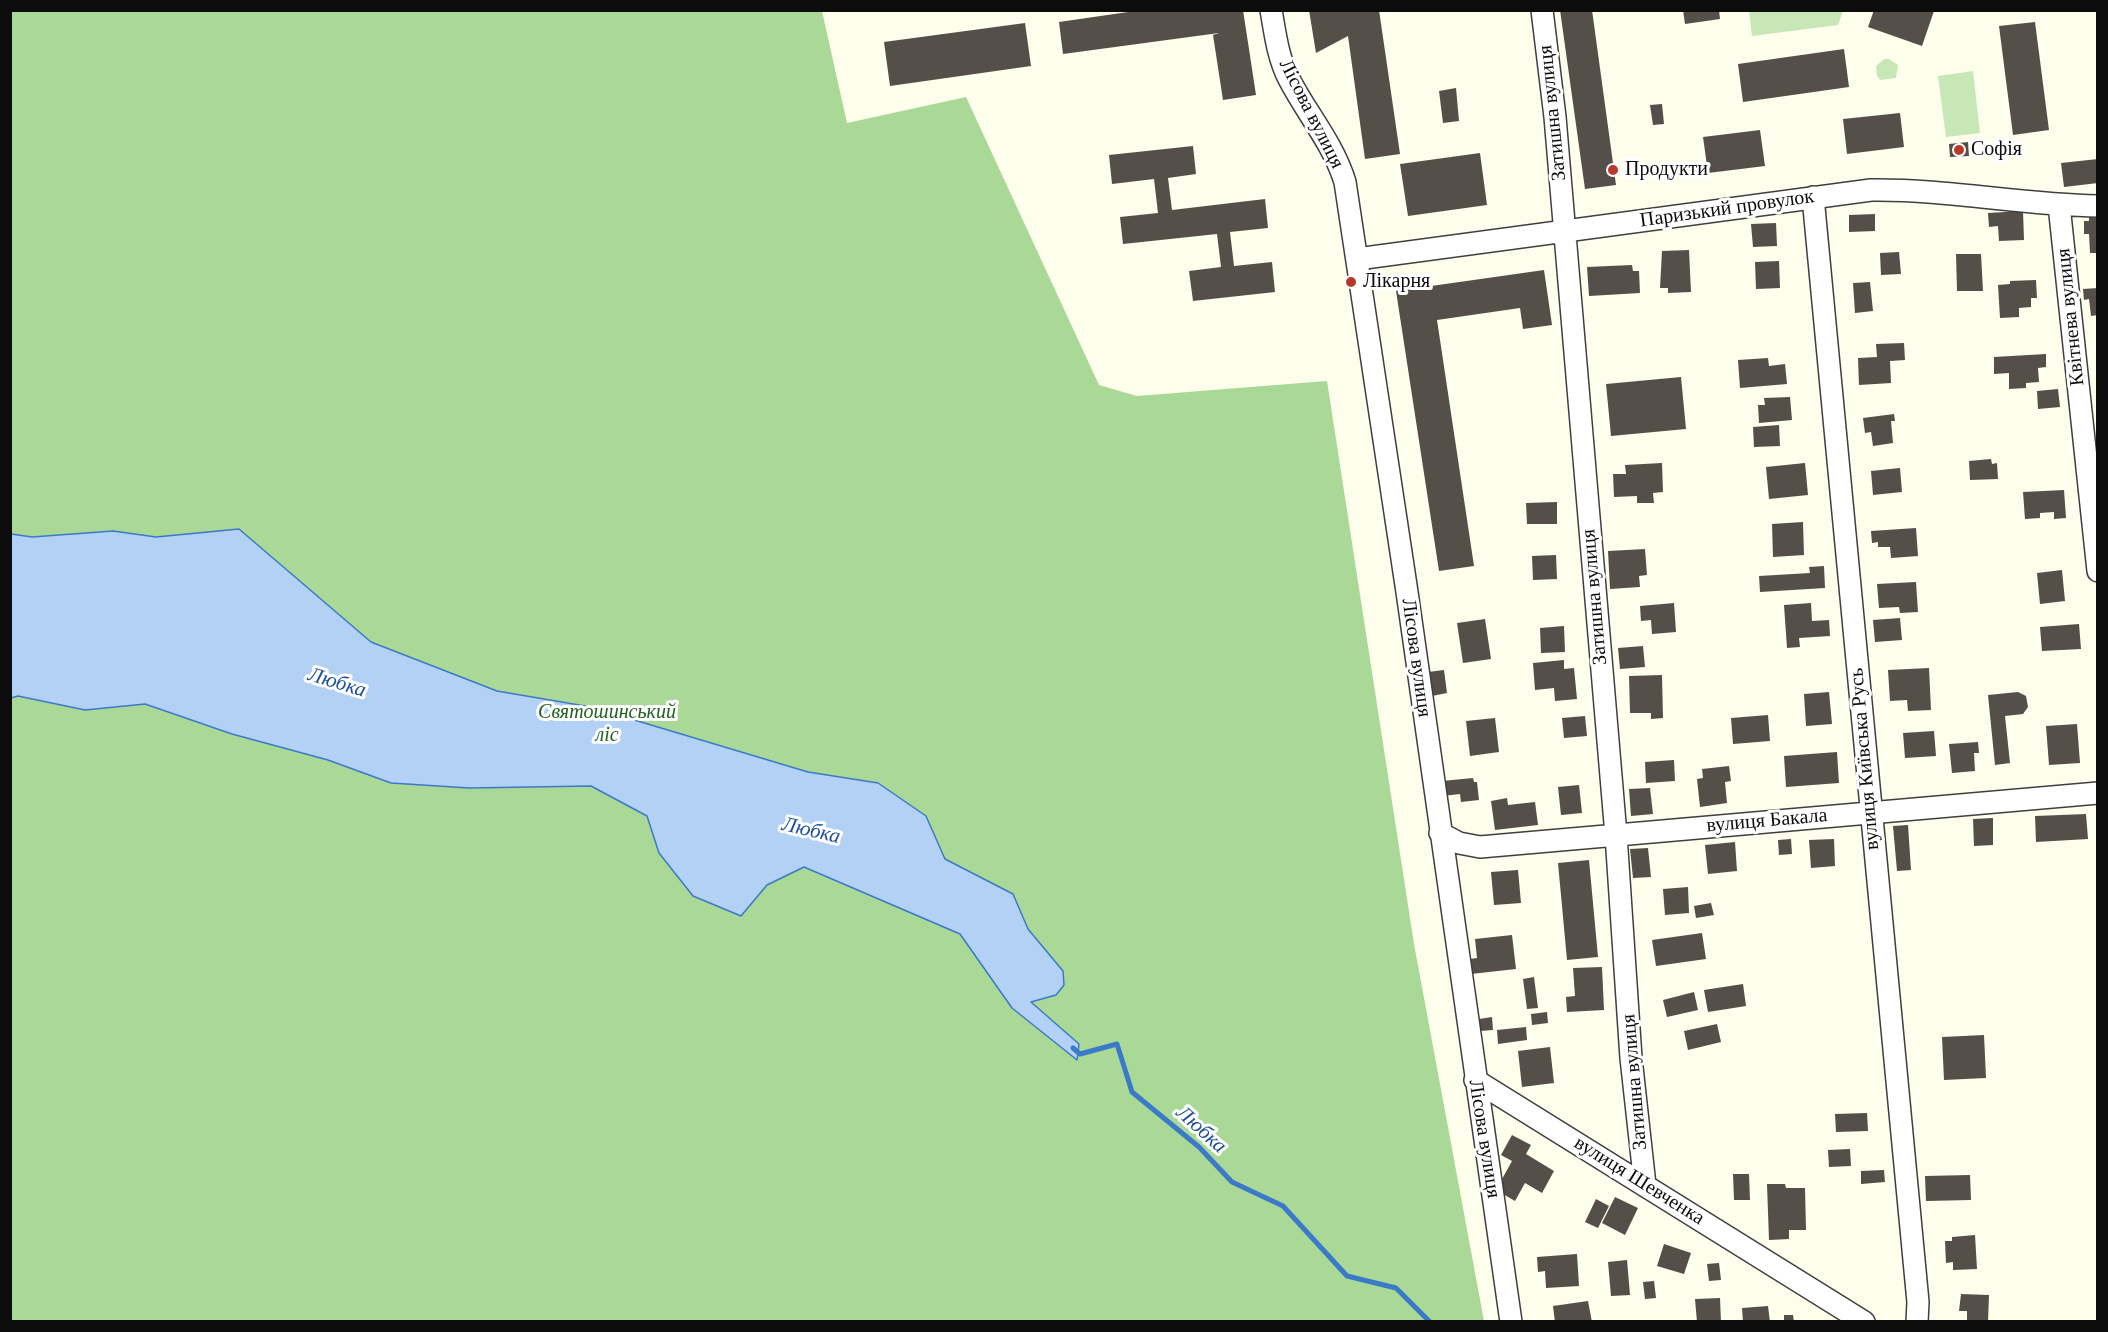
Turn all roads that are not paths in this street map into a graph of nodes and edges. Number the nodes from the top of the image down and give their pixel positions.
1 (1271, 10) edge
2 (1542, 10) edge
3 (1812, 197) junction
4 (2059, 205) junction
5 (2097, 206) edge
6 (1564, 232) junction
7 (1357, 259) junction
8 (2097, 571) edge
9 (2097, 793) edge
10 (1870, 812) junction
11 (1440, 833) junction
12 (1616, 835) junction
13 (1475, 1080) junction
14 (1645, 1185) junction
15 (1511, 1322) edge
16 (1864, 1322) edge
17 (1917, 1322) edge

1 - 7 street, Лісова вулиця
2 - 6 street, Затишна вулиця
3 - 4 street, Паризький провулок
3 - 6 street, Паризький провулок
3 - 10 street, вулиця Київська Русь
4 - 5 street, Паризький провулок
4 - 8 street, Квітнева вулиця
6 - 7 street, Паризький провулок
6 - 12 street, Затишна вулиця
7 - 11 street, Лісова вулиця
9 - 10 street, вулиця Бакала
10 - 12 street, вулиця Бакала
10 - 17 street, вулиця Київська Русь
11 - 12 street, вулиця Бакала
11 - 13 street, Лісова вулиця
12 - 14 street, Затишна вулиця
13 - 14 street, вулиця Шевченка
13 - 15 street, Лісова вулиця
14 - 16 street, вулиця Шевченка

